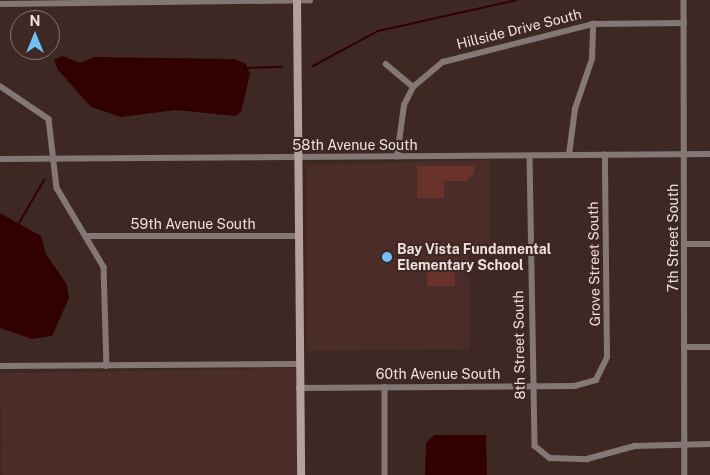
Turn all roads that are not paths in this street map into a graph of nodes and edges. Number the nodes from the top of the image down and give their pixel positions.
1 (310, 0) edge
2 (684, 0) edge
3 (214, 1) edge
4 (297, 2) edge
5 (0, 4) edge
6 (684, 23) junction
7 (593, 24) junction
8 (386, 64) dead end
9 (0, 86) edge
10 (413, 87) junction
11 (685, 154) junction
12 (710, 154) edge
13 (569, 155) junction
14 (605, 155) junction
15 (530, 156) junction
16 (397, 157) junction
17 (298, 158) junction
18 (0, 159) edge
19 (52, 159) junction
20 (88, 236) junction
21 (298, 236) junction
22 (687, 244) junction
23 (710, 244) edge
24 (710, 347) edge
25 (686, 348) junction
26 (299, 364) junction
27 (0, 366) edge
28 (106, 366) junction
29 (602, 372) joint
30 (532, 386) junction
31 (385, 387) junction
32 (300, 388) junction
33 (684, 444) junction
34 (710, 444) edge
35 (301, 475) edge
36 (386, 475) edge
37 (685, 475) edge

1 - 4 street
2 - 6 street, 7th Street South
3 - 4 street
3 - 5 street
4 - 17 street
6 - 7 street, Hillside Drive South
6 - 11 street, 7th Street South
7 - 10 street, Hillside Drive South
7 - 13 street
8 - 10 street
9 - 19 street
10 - 16 street, Hillside Drive South
11 - 12 street, 58th Avenue South
11 - 14 street, 58th Avenue South
11 - 22 street, 7th Street South
13 - 14 street, 58th Avenue South
13 - 15 street, 58th Avenue South
14 - 29 street, Grove Street South
15 - 16 street, 58th Avenue South
15 - 30 street, 8th Street South
16 - 17 street, 58th Avenue South
17 - 19 street, 58th Avenue South
17 - 21 street
18 - 19 street, 58th Avenue South
19 - 20 street
20 - 21 street, 59th Avenue South
20 - 28 street
21 - 26 street
22 - 23 street
22 - 25 street, 7th Street South
24 - 25 street
25 - 33 street, 7th Street South
26 - 28 street
26 - 32 street
27 - 28 street
29 - 30 street, 60th Avenue South
30 - 31 street, 60th Avenue South
30 - 33 street, 8th Street South
31 - 32 street, 60th Avenue South
31 - 36 street
32 - 35 street
33 - 34 street, 8th Street South
33 - 37 street, 7th Street South

